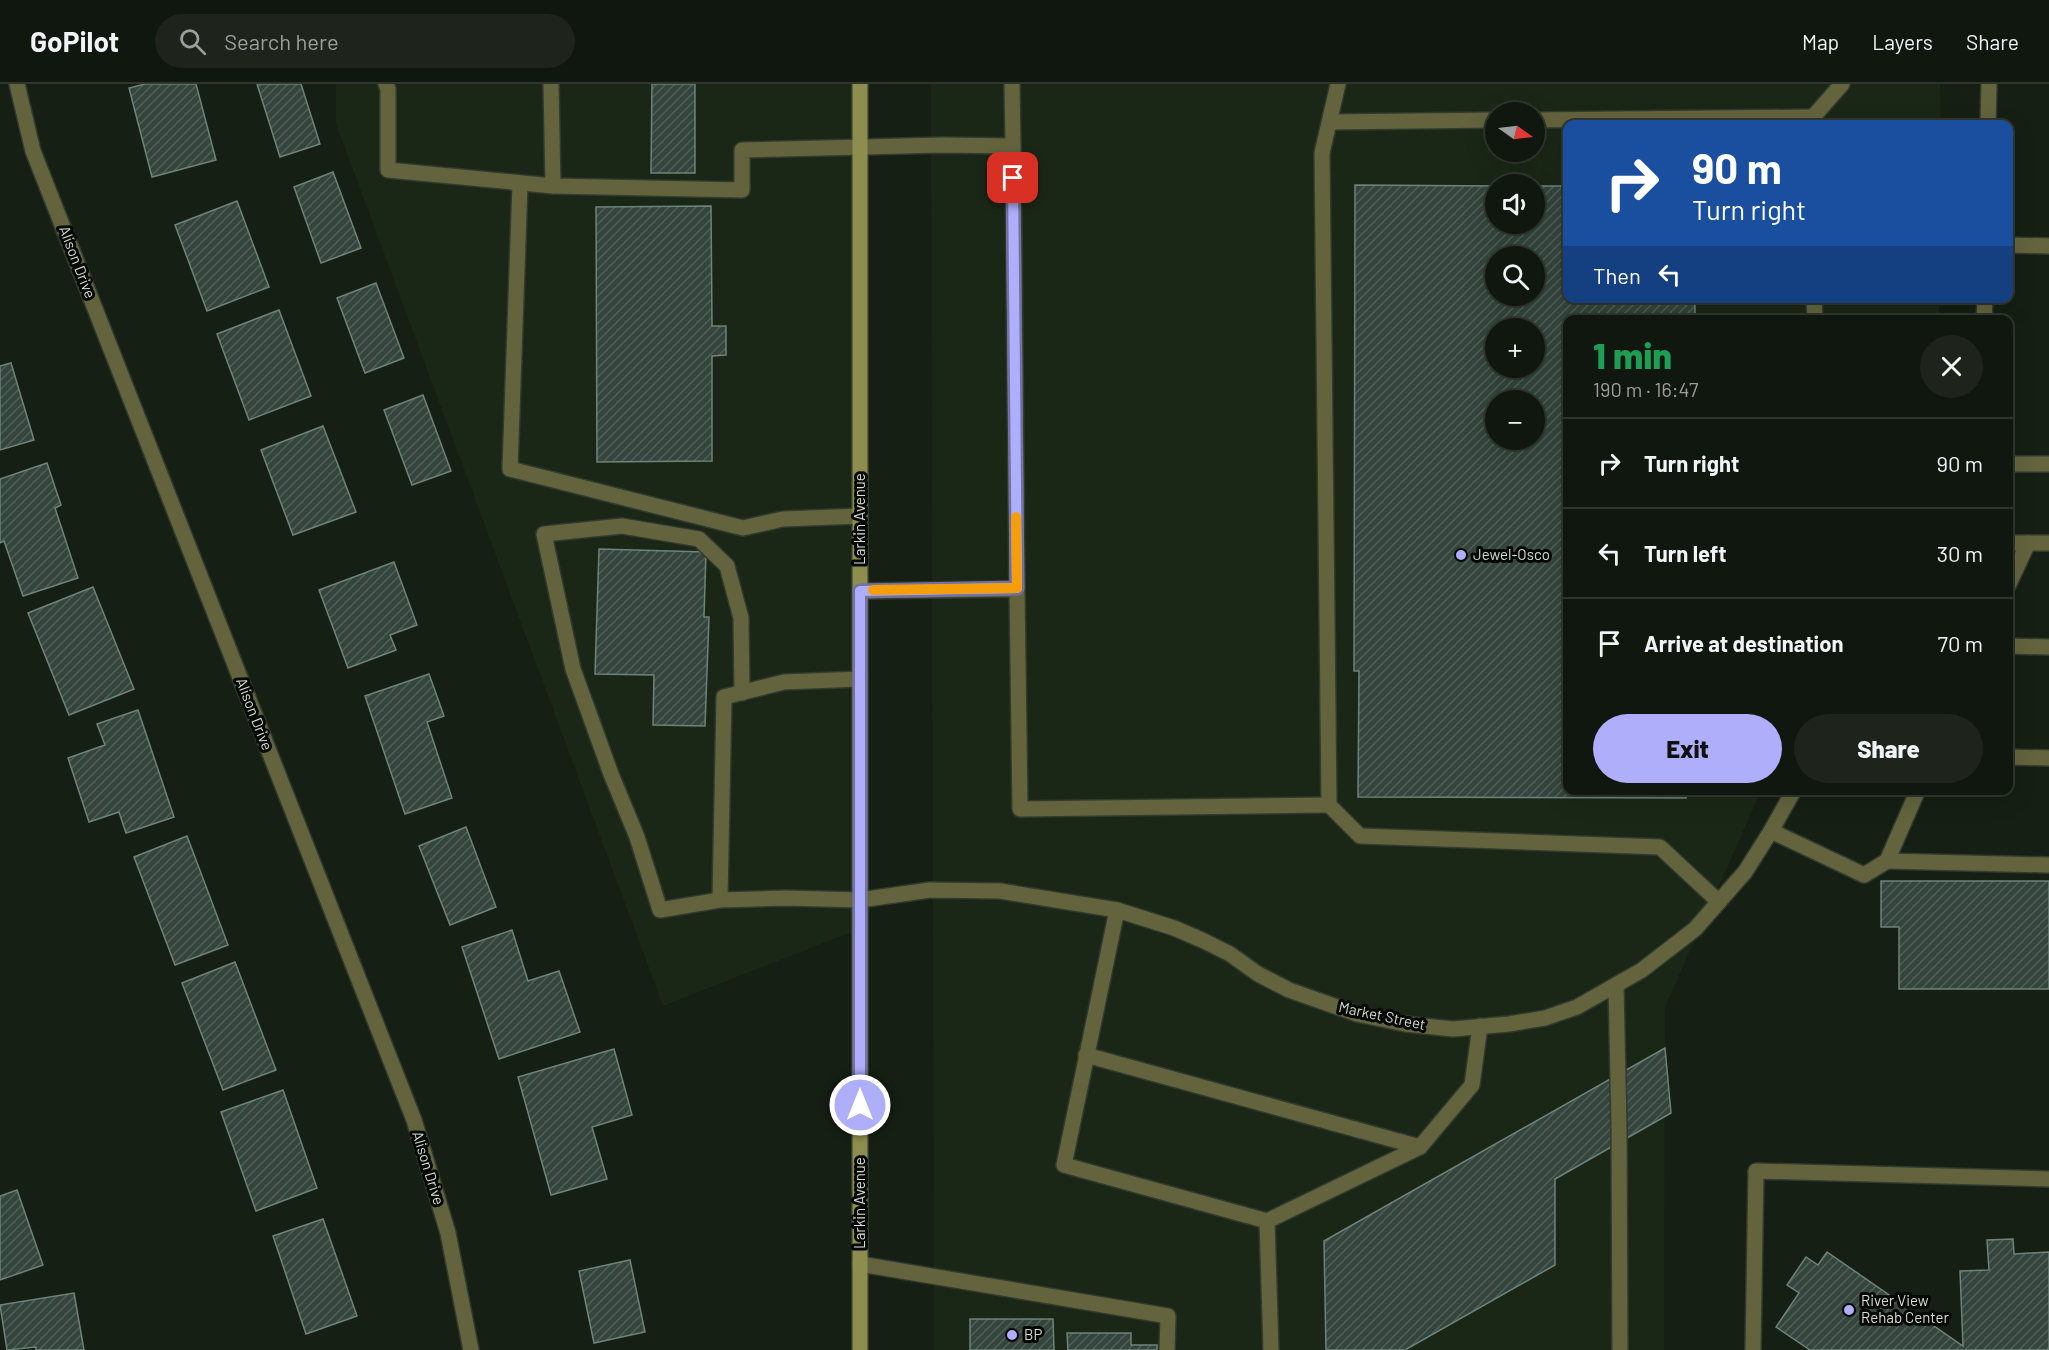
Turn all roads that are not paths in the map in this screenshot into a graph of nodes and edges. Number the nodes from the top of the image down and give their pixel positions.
1 (17, 84) edge
2 (386, 84) edge
3 (551, 84) edge
4 (860, 84) edge
5 (1012, 84) edge
6 (1338, 84) edge
7 (1842, 84) edge
8 (1989, 84) edge
9 (1485, 120) edge
10 (1545, 120) edge
11 (1563, 120) edge
12 (1814, 120) edge
13 (1989, 120) edge
14 (1330, 122) junction
15 (1013, 146) junction
16 (860, 148) junction
17 (520, 184) junction
18 (553, 186) junction
19 (2013, 245) edge
20 (2049, 246) edge
21 (2013, 464) edge
22 (2049, 464) edge
23 (860, 516) junction
24 (2013, 543) edge
25 (2028, 543) junction
26 (2049, 543) edge
27 (2013, 575) edge
28 (1017, 588) junction
29 (860, 591) junction
30 (2013, 646) edge
31 (2049, 647) edge
32 (860, 679) junction
33 (742, 693) junction
34 (2013, 757) edge
35 (2049, 758) edge
36 (1791, 795) edge
37 (1916, 795) edge
38 (1329, 805) junction
39 (1772, 831) junction
40 (1887, 861) junction
41 (2049, 865) edge
42 (720, 900) junction
43 (860, 900) junction
44 (1719, 902) junction
45 (1117, 910) junction
46 (1616, 985) junction
47 (1480, 1026) junction
48 (1086, 1055) junction
49 (1420, 1147) junction
50 (2049, 1179) edge
51 (1267, 1221) junction
52 (860, 1264) junction
53 (471, 1350) edge
54 (860, 1350) edge
55 (1167, 1350) edge
56 (1271, 1350) edge
57 (1620, 1350) edge
58 (1753, 1350) edge

1 - 53 street, Alison Drive
2 - 17 street
3 - 18 street
4 - 16 main road, Larkin Avenue
5 - 15 street
6 - 14 street
7 - 12 street
8 - 13 street
9 - 14 street
10 - 11 street
14 - 38 street
15 - 16 street
15 - 28 street
16 - 18 street
16 - 23 main road, Larkin Avenue
17 - 18 street
17 - 23 street
19 - 20 street
21 - 22 street
23 - 29 main road, Larkin Avenue
24 - 25 street
25 - 26 street
25 - 27 street
28 - 29 street
28 - 38 street
29 - 32 main road, Larkin Avenue
30 - 31 street
32 - 33 street
32 - 43 main road, Larkin Avenue
33 - 42 street
33 - 42 street, Market Street
34 - 35 street
36 - 39 street, Market Street
37 - 40 street
38 - 44 street
39 - 40 street
39 - 44 street, Market Street
40 - 41 street
42 - 43 street, Market Street
43 - 45 street, Market Street
43 - 52 main road, Larkin Avenue
44 - 46 street, Market Street
45 - 47 street, Market Street
45 - 48 street
46 - 47 street, Market Street
46 - 57 street
47 - 49 street
48 - 49 street
48 - 51 street
49 - 51 street
50 - 58 street
51 - 56 street
52 - 54 main road, Larkin Avenue
52 - 55 street

